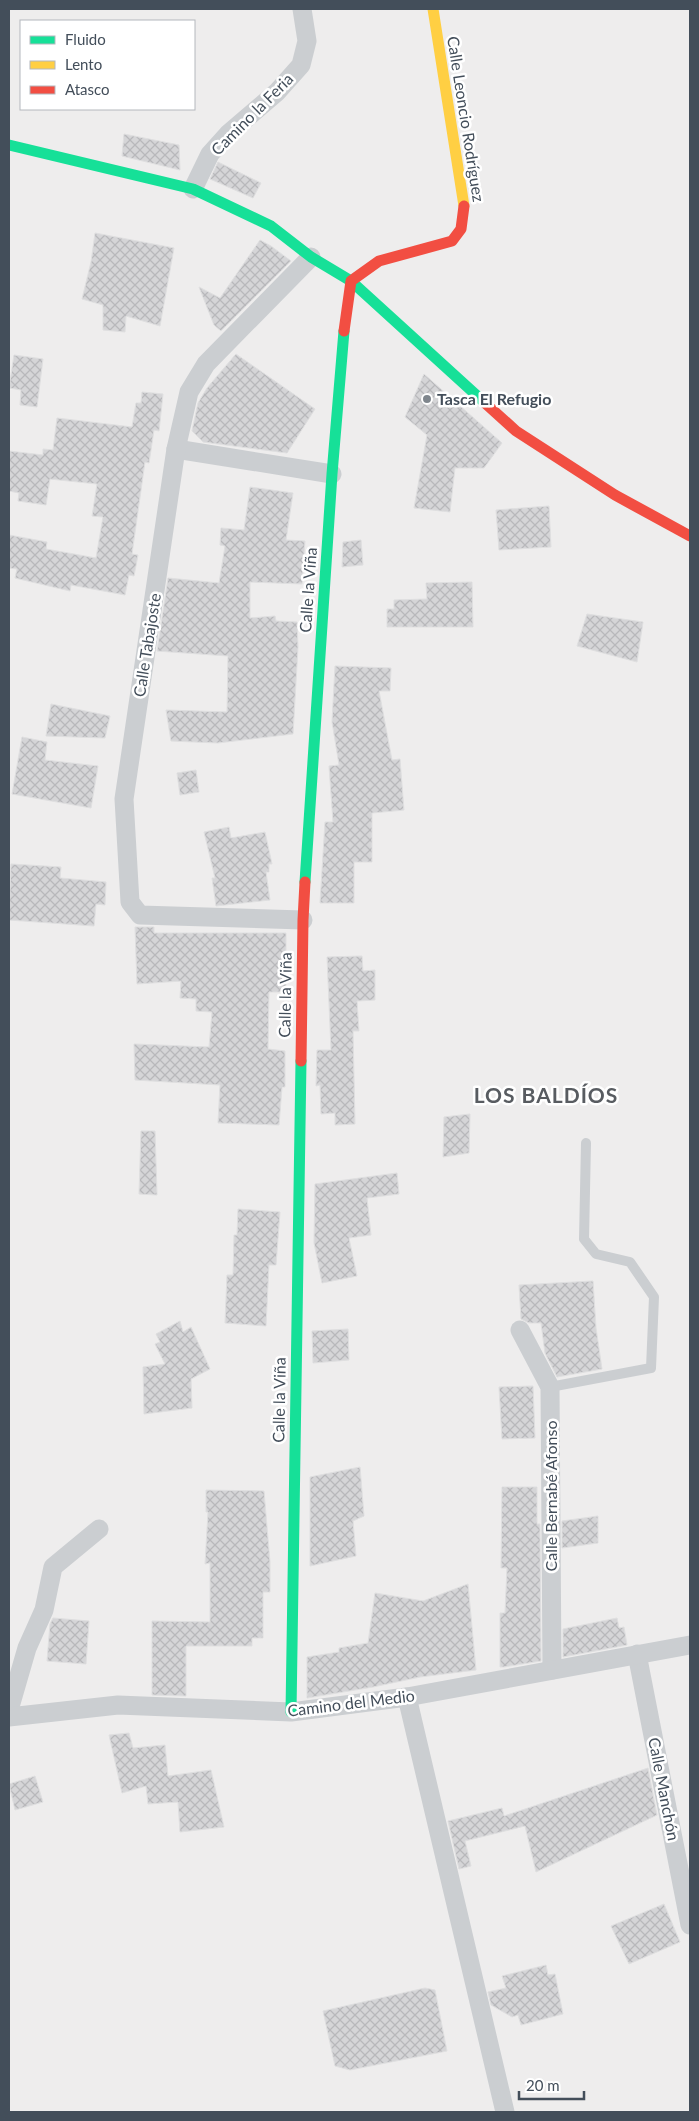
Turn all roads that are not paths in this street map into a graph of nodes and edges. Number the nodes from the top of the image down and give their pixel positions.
1 (302, 9) edge
2 (433, 9) edge
3 (9, 145) edge
4 (193, 189) junction
5 (311, 258) junction
6 (351, 281) junction
7 (176, 449) junction
8 (332, 474) junction
9 (690, 536) edge
10 (303, 920) junction
11 (586, 1143) dead end
12 (520, 1330) dead end
13 (550, 1387) junction
14 (99, 1529) dead end
15 (690, 1645) edge
16 (637, 1654) junction
17 (552, 1670) junction
18 (407, 1697) junction
19 (9, 1710) edge
20 (291, 1712) junction
21 (9, 1718) edge
22 (690, 1925) edge
23 (505, 2112) edge

1 - 4 street, Camino la Feria
2 - 6 street, Calle Leoncio Rodríguez
3 - 4 street
4 - 5 street
5 - 6 street
5 - 7 street, Calle Tabajoste
6 - 8 street, Calle la Viña
6 - 9 street
7 - 8 street
7 - 10 street, Calle Tabajoste
8 - 10 street, Calle la Viña
10 - 20 street, Calle la Viña
11 - 13 lane
12 - 13 street, Calle Bernabé Afonso
13 - 17 street, Calle Bernabé Afonso
14 - 19 street
15 - 16 street, Camino del Medio
16 - 17 street, Camino del Medio
16 - 22 street, Calle Manchón
17 - 18 street, Camino del Medio
18 - 20 street, Camino del Medio
18 - 23 street
20 - 21 street, Camino del Medio

